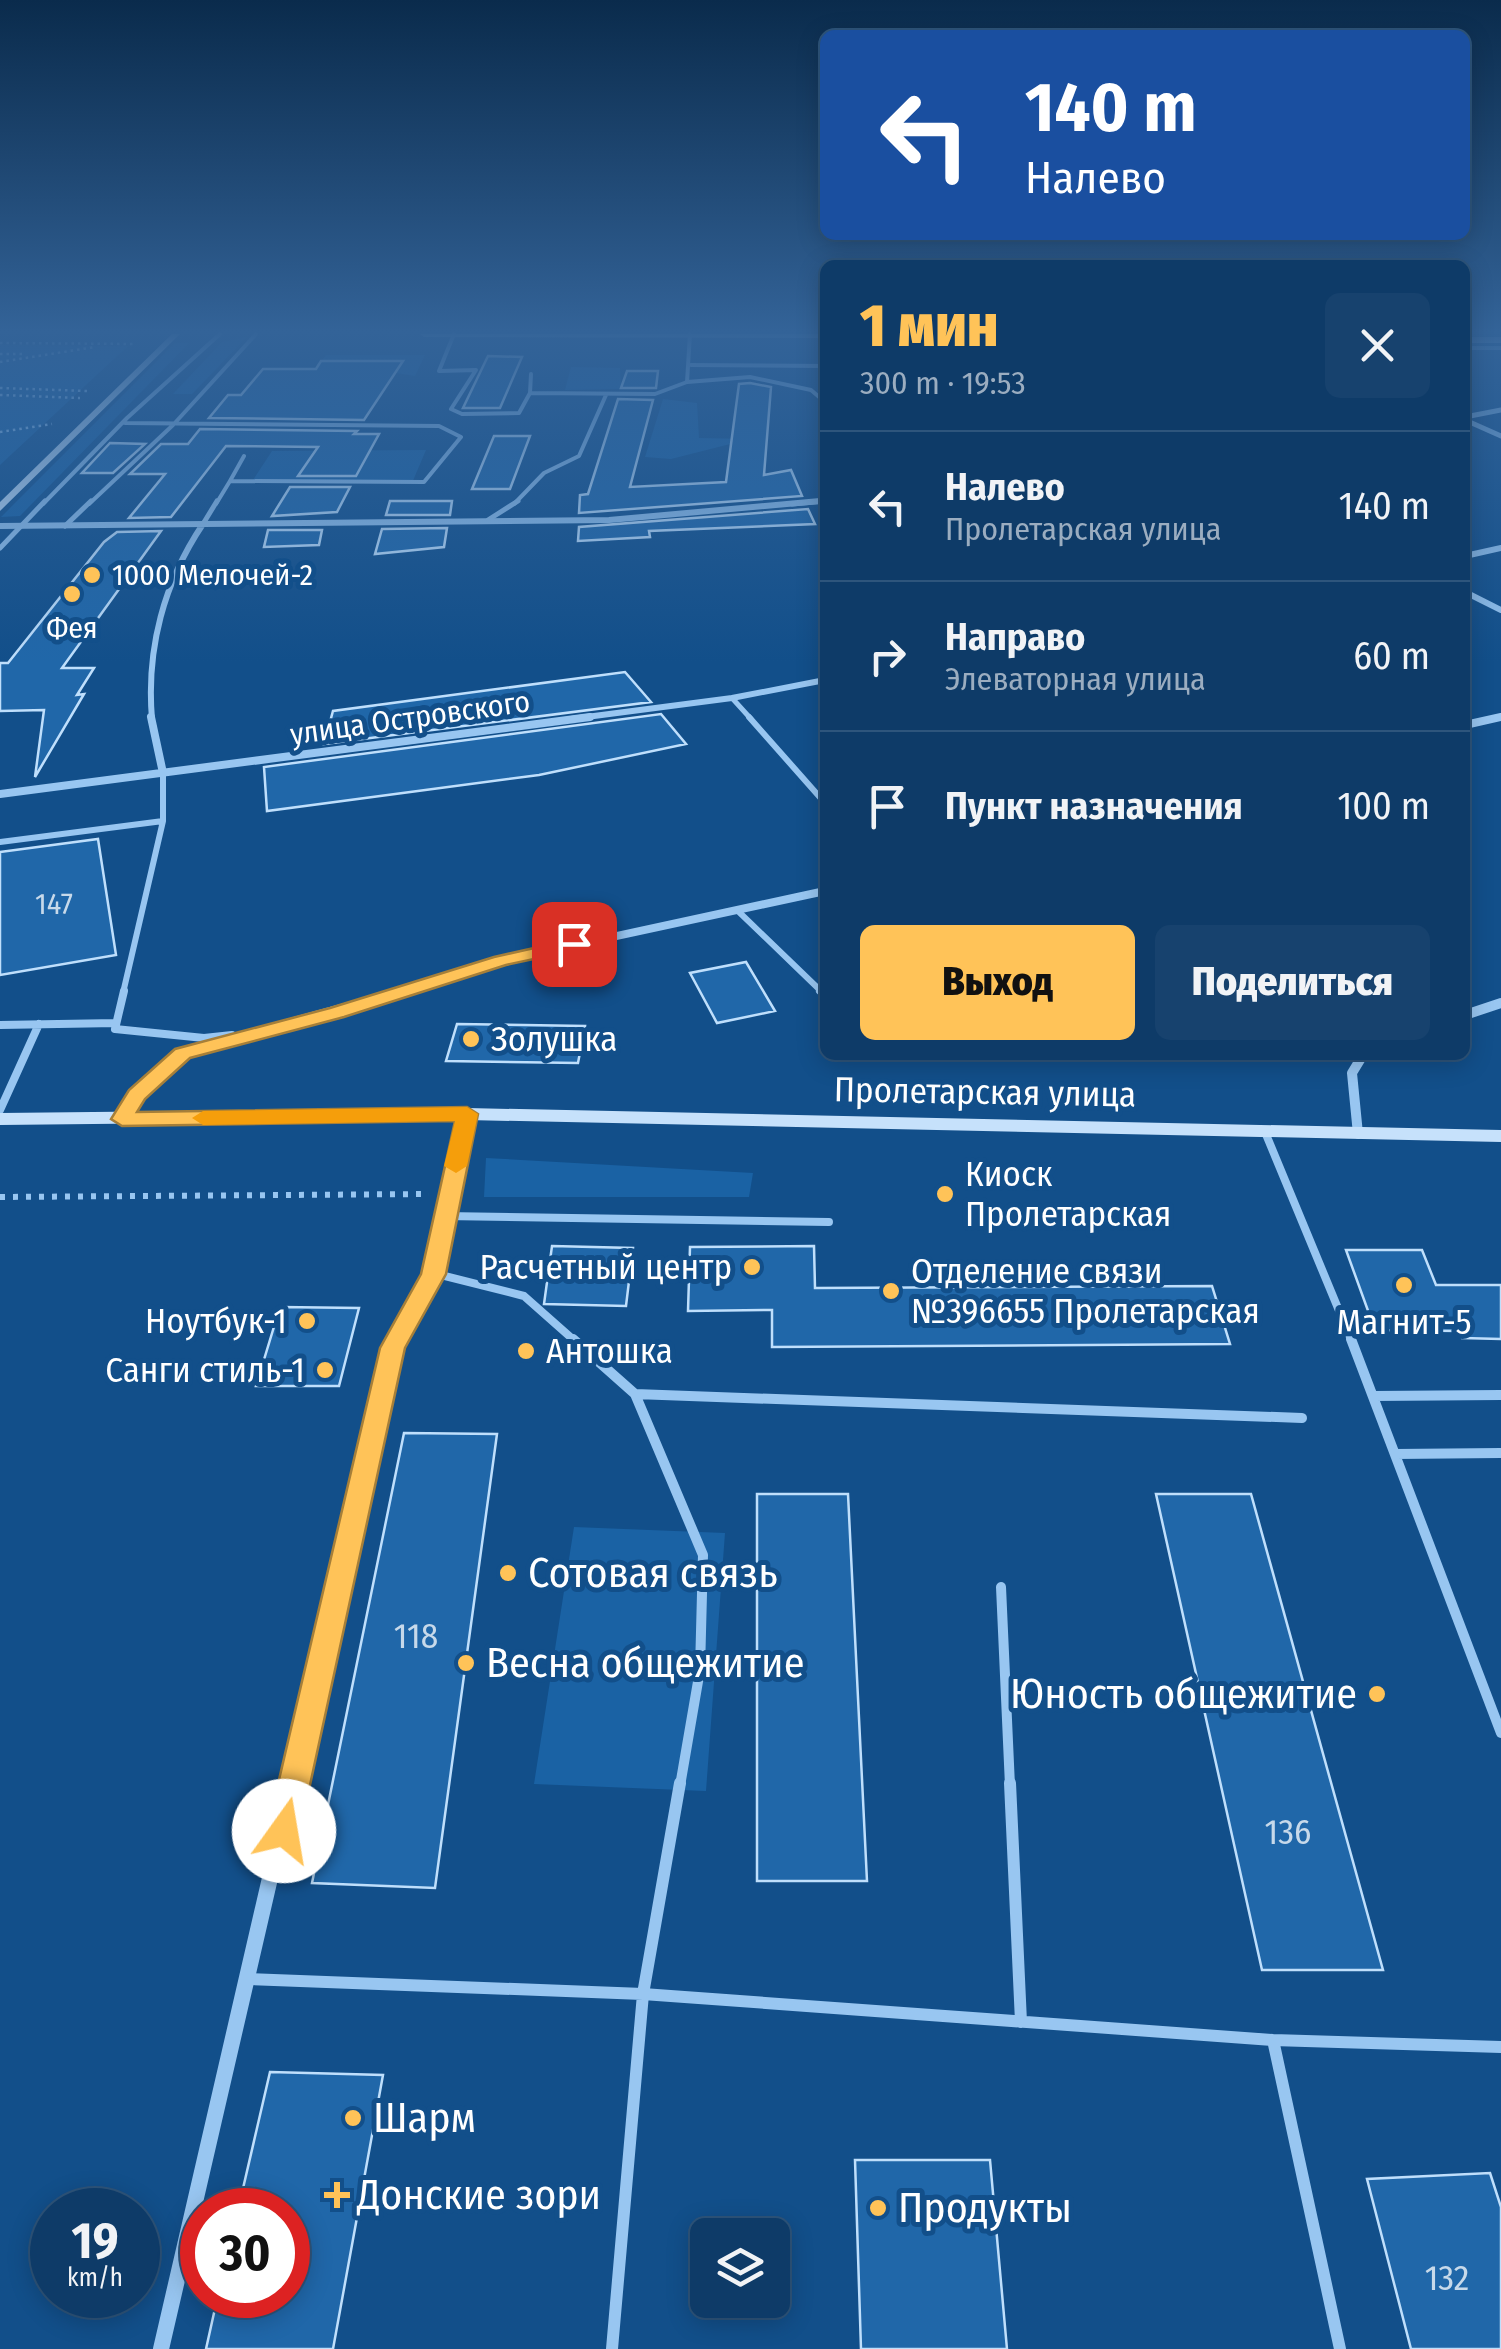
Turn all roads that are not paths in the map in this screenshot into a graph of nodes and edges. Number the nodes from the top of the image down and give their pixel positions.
1 (65, 444) edge
2 (106, 444) edge
3 (152, 444) edge
4 (456, 444) edge
5 (585, 444) edge
6 (244, 456) dead end
7 (230, 481) junction
8 (820, 501) edge
9 (0, 508) edge
10 (488, 520) junction
11 (203, 524) junction
12 (0, 526) edge
13 (19, 526) junction
14 (65, 526) junction
15 (0, 548) edge
16 (1501, 548) edge
17 (1470, 555) edge
18 (1470, 594) edge
19 (1501, 610) edge
20 (820, 681) edge
21 (732, 698) junction
22 (1501, 716) edge
23 (1470, 725) edge
24 (162, 773) junction
25 (0, 794) edge
26 (820, 797) edge
27 (163, 820) junction
28 (0, 842) edge
29 (820, 892) edge
30 (739, 912) junction
31 (820, 991) edge
32 (1501, 1003) edge
33 (1470, 1013) edge
34 (116, 1023) junction
35 (40, 1024) junction
36 (0, 1025) edge
37 (251, 1034) junction
38 (1359, 1060) edge
39 (0, 1110) edge
40 (467, 1114) junction
41 (0, 1119) edge
42 (122, 1119) junction
43 (1265, 1132) junction
44 (1358, 1134) junction
45 (1501, 1136) edge
46 (444, 1216) junction
47 (829, 1222) dead end
48 (434, 1274) junction
49 (634, 1394) junction
50 (1501, 1395) edge
51 (1374, 1396) junction
52 (1302, 1418) dead end
53 (1501, 1452) edge
54 (1395, 1454) junction
55 (1000, 1586) dead end
56 (1501, 1733) edge
57 (250, 1979) junction
58 (643, 1994) junction
59 (1021, 2022) junction
60 (1274, 2040) junction
61 (1501, 2046) edge
62 (162, 2349) edge
63 (612, 2349) edge
64 (1340, 2349) edge

1 - 9 street
2 - 13 lane
3 - 14 lane
4 - 7 lane
5 - 10 lane
6 - 7 lane
7 - 11 lane
8 - 10 street
10 - 11 street
11 - 14 street
11 - 24 street
12 - 13 street
13 - 14 street
13 - 15 lane
16 - 17 street
18 - 19 street
20 - 21 street, улица Островского
21 - 24 street, улица Островского
21 - 26 lane
22 - 23 street
24 - 25 street, улица Островского
24 - 27 lane
27 - 28 lane
27 - 34 lane
29 - 30 street
30 - 31 lane
30 - 37 street
32 - 33 street
34 - 35 lane
34 - 37 lane
35 - 36 lane
35 - 39 lane
37 - 42 street
38 - 44 street
40 - 42 street, Пролетарская улица
40 - 43 street, Пролетарская улица
40 - 46 street
41 - 42 street, Пролетарская улица
43 - 44 street, Пролетарская улица
43 - 51 lane
44 - 45 street, Пролетарская улица
46 - 47 lane
46 - 48 street
48 - 49 lane
48 - 57 street
49 - 52 lane
49 - 58 lane
50 - 51 lane
51 - 54 lane
53 - 54 lane
54 - 56 lane
55 - 59 lane
57 - 58 lane
57 - 62 street
58 - 59 lane
58 - 63 lane
59 - 60 lane
60 - 61 lane
60 - 64 lane

